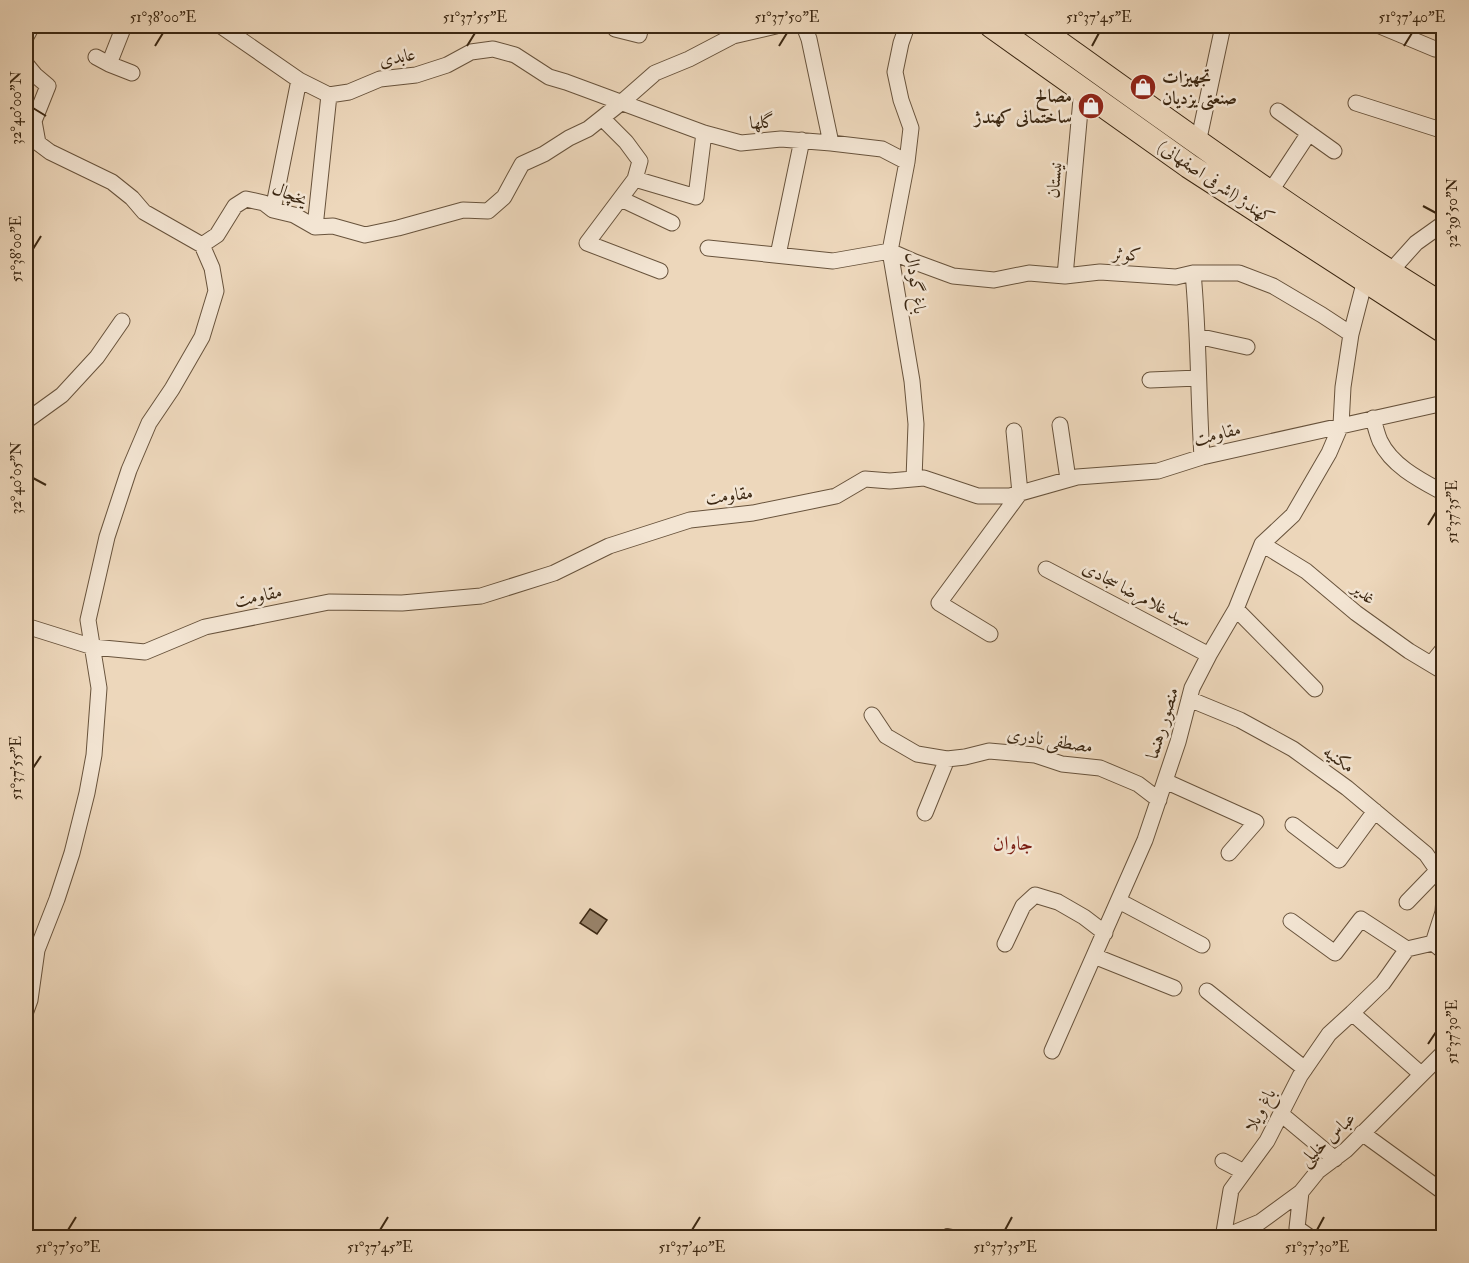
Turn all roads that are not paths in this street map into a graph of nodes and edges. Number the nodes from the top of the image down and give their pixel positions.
1 (32, 26) edge
2 (124, 26) edge
3 (221, 26) edge
4 (641, 26) edge
5 (776, 26) edge
6 (804, 26) edge
7 (908, 26) edge
8 (992, 26) edge
9 (1035, 26) edge
10 (1223, 26) edge
11 (1380, 26) edge
12 (615, 29) dead end
13 (26, 37) edge
14 (1443, 50) edge
15 (26, 64) edge
16 (132, 73) dead end
17 (299, 80) junction
18 (1082, 88) junction
19 (328, 94) junction
20 (622, 102) junction
21 (1356, 103) dead end
22 (1278, 111) dead end
23 (1117, 114) junction
24 (602, 118) junction
25 (1443, 131) edge
26 (704, 132) junction
27 (1309, 133) junction
28 (802, 140) junction
29 (831, 142) junction
30 (1198, 143) junction
31 (1335, 151) dead end
32 (908, 162) junction
33 (1228, 164) junction
34 (635, 179) junction
35 (621, 199) junction
36 (1265, 202) junction
37 (273, 210) junction
38 (672, 223) dead end
39 (1443, 223) edge
40 (315, 226) junction
41 (202, 245) junction
42 (708, 248) dead end
43 (890, 251) junction
44 (778, 255) junction
45 (660, 271) dead end
46 (1193, 273) junction
47 (1389, 273) junction
48 (1065, 276) junction
49 (1365, 280) junction
50 (1443, 306) edge
51 (122, 321) dead end
52 (1443, 331) edge
53 (1351, 334) junction
54 (1197, 336) junction
55 (1247, 347) dead end
56 (1198, 378) junction
57 (1150, 380) dead end
58 (1443, 403) edge
59 (1373, 418) junction
60 (26, 421) edge
61 (1060, 425) dead end
62 (1341, 425) junction
63 (1014, 431) dead end
64 (1202, 457) junction
65 (914, 479) junction
66 (1068, 479) junction
67 (1020, 493) junction
68 (1443, 493) edge
69 (1262, 544) junction
70 (1046, 569) dead end
71 (1236, 609) junction
72 (26, 626) edge
73 (990, 634) dead end
74 (93, 647) junction
75 (1443, 648) edge
76 (1209, 655) junction
77 (1437, 668) edge
78 (1315, 689) dead end
79 (1190, 699) junction
80 (872, 714) dead end
81 (947, 759) junction
82 (1165, 781) junction
83 (1159, 800) junction
84 (1374, 811) junction
85 (925, 813) dead end
86 (1293, 825) dead end
87 (1229, 853) dead end
88 (1440, 875) edge
89 (1443, 898) edge
90 (1119, 901) junction
91 (1407, 902) dead end
92 (1291, 921) dead end
93 (1105, 933) junction
94 (1005, 944) dead end
95 (1202, 945) dead end
96 (1438, 947) edge
97 (1407, 949) junction
98 (1094, 956) junction
99 (1174, 988) dead end
100 (1207, 991) dead end
101 (26, 1011) edge
102 (1352, 1013) junction
103 (1052, 1051) dead end
104 (1443, 1052) edge
105 (1305, 1069) junction
106 (1421, 1074) junction
107 (1281, 1114) junction
108 (1362, 1133) junction
109 (1335, 1158) junction
110 (1223, 1161) dead end
111 (1245, 1172) junction
112 (1442, 1191) dead end
113 (1301, 1192) junction
114 (1223, 1237) edge
115 (942, 1238) edge
116 (971, 1238) edge
117 (1311, 1238) edge

1 - 13 street
2 - 16 street
3 - 17 street
4 - 12 street
5 - 20 street, یخچال
6 - 29 street
7 - 32 street, باغ گودال
8 - 18 main road, کهندژ (اشرفی اصفهانی)
9 - 30 main road, کهندژ (اشرفی اصفهانی)
10 - 30 street
11 - 14 street
15 - 41 street
17 - 19 street
17 - 37 street
18 - 23 main road, کهندژ (اشرفی اصفهانی)
18 - 48 street, نیستان
19 - 20 street, عابدی
19 - 40 street
20 - 24 street, یخچال
20 - 26 street, گلها
21 - 25 street
22 - 27 street
23 - 33 main road
23 - 36 main road, کهندژ (اشرفی اصفهانی)
24 - 34 street
24 - 40 street, یخچال
26 - 28 street, گلها
26 - 34 street
27 - 31 street
27 - 36 street
28 - 29 street, گلها
28 - 44 street
29 - 32 street, گلها
30 - 33 main road, کهندژ (اشرفی اصفهانی)
32 - 43 street, باغ گودال
33 - 36 main road, کهندژ (اشرفی اصفهانی)
34 - 35 street
35 - 38 street
35 - 45 street
36 - 47 main road
36 - 49 main road, کهندژ (اشرفی اصفهانی)
37 - 40 street, یخچال
37 - 41 street, یخچال
39 - 47 street
41 - 74 street
42 - 44 street
43 - 44 street
43 - 48 street, کوثر
43 - 65 street, باغ گودال
46 - 48 street, کوثر
46 - 53 street, کوثر
46 - 54 street
47 - 50 main road
49 - 52 main road, کهندژ (اشرفی اصفهانی)
49 - 53 street
51 - 60 street
53 - 62 street
54 - 55 street
54 - 56 street
56 - 57 street
56 - 64 street
58 - 59 street, مقاومت
59 - 62 street, مقاومت
59 - 68 street
61 - 66 street
62 - 64 street, مقاومت
62 - 69 street, منصور رهنما
63 - 67 street
64 - 66 street, مقاومت
65 - 67 street, مقاومت
65 - 74 street, مقاومت
66 - 67 street, مقاومت
67 - 73 street
69 - 71 street, منصور رهنما
69 - 77 street, غدیر
70 - 76 street, سید غلامرضا سجادی
71 - 76 street, منصور رهنما
71 - 78 street
72 - 74 street, مقاومت
74 - 101 street
75 - 77 street
76 - 79 street, منصور رهنما
79 - 82 street, منصور رهنما
79 - 84 street, مکنیه
80 - 81 street, مصطفی نادری
81 - 83 street, مصطفی نادری
81 - 85 street
82 - 83 street, منصور رهنما
82 - 87 street
83 - 90 street, منصور رهنما
84 - 86 street
84 - 88 street, مکنیه
88 - 91 street
89 - 96 street
90 - 93 street, منصور رهنما
90 - 95 street
92 - 97 street
93 - 94 street
93 - 98 street, منصور رهنما
96 - 97 street
97 - 102 street, باغ ویلا
98 - 99 street
98 - 103 street, منصور رهنما
100 - 105 street
102 - 105 street, باغ ویلا
102 - 106 street
104 - 106 street, عباس خلیلی
105 - 107 street, باغ ویلا
106 - 108 street, عباس خلیلی
107 - 109 street
107 - 111 street, باغ ویلا
108 - 109 street, عباس خلیلی
108 - 112 street
109 - 113 street, عباس خلیلی
110 - 111 street
111 - 114 street, باغ ویلا
113 - 114 street, عباس خلیلی
113 - 117 street
115 - 116 lane

